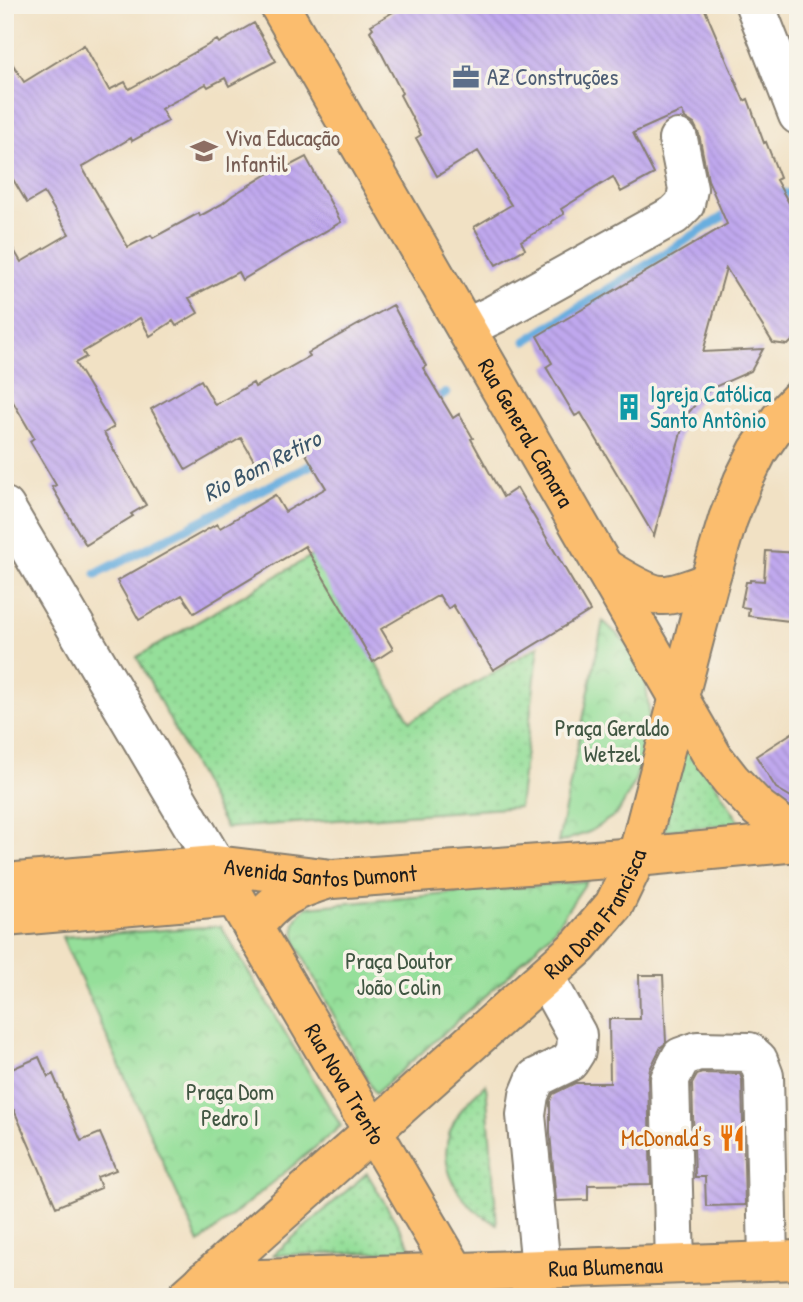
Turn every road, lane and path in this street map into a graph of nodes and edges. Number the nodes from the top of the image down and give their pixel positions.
1 (279, 5) edge
2 (755, 5) edge
3 (798, 115) edge
4 (678, 139) dead end
5 (466, 328) junction
6 (798, 400) edge
7 (5, 507) edge
8 (606, 569) junction
9 (709, 582) junction
10 (679, 696) junction
11 (798, 840) edge
12 (637, 857) junction
13 (332, 878) junction
14 (5, 883) edge
15 (234, 897) junction
16 (5, 917) edge
17 (545, 977) junction
18 (372, 1131) junction
19 (783, 1260) edge
20 (675, 1264) junction
21 (541, 1268) junction
22 (455, 1271) junction
23 (195, 1289) edge

1 - 5 main road, Rua General Câmara
2 - 3 street
4 - 5 street
5 - 8 main road, Rua General Câmara
6 - 9 main road, Rua Dona Francisca
7 - 15 street, Rua Nova Trento
8 - 9 main road
8 - 10 main road, Rua General Câmara
9 - 10 main road, Rua Dona Francisca
10 - 11 main road, Rua General Câmara
10 - 12 main road, Rua Dona Francisca
11 - 12 main road, Avenida Santos Dumont
12 - 13 main road, Avenida Santos Dumont
12 - 17 main road, Rua Dona Francisca
13 - 15 main road, Avenida Santos Dumont
13 - 15 main road
14 - 15 main road, Avenida Santos Dumont
15 - 16 main road, Avenida Santos Dumont
15 - 18 main road, Rua Nova Trento
17 - 18 main road, Rua Dona Francisca
17 - 21 street
18 - 22 main road, Rua Nova Trento
18 - 23 main road, Rua Dona Francisca
19 - 20 main road, Rua Blumenau
19 - 20 street
20 - 21 main road, Rua Blumenau
21 - 22 main road, Rua Blumenau
22 - 23 main road, Rua Blumenau

